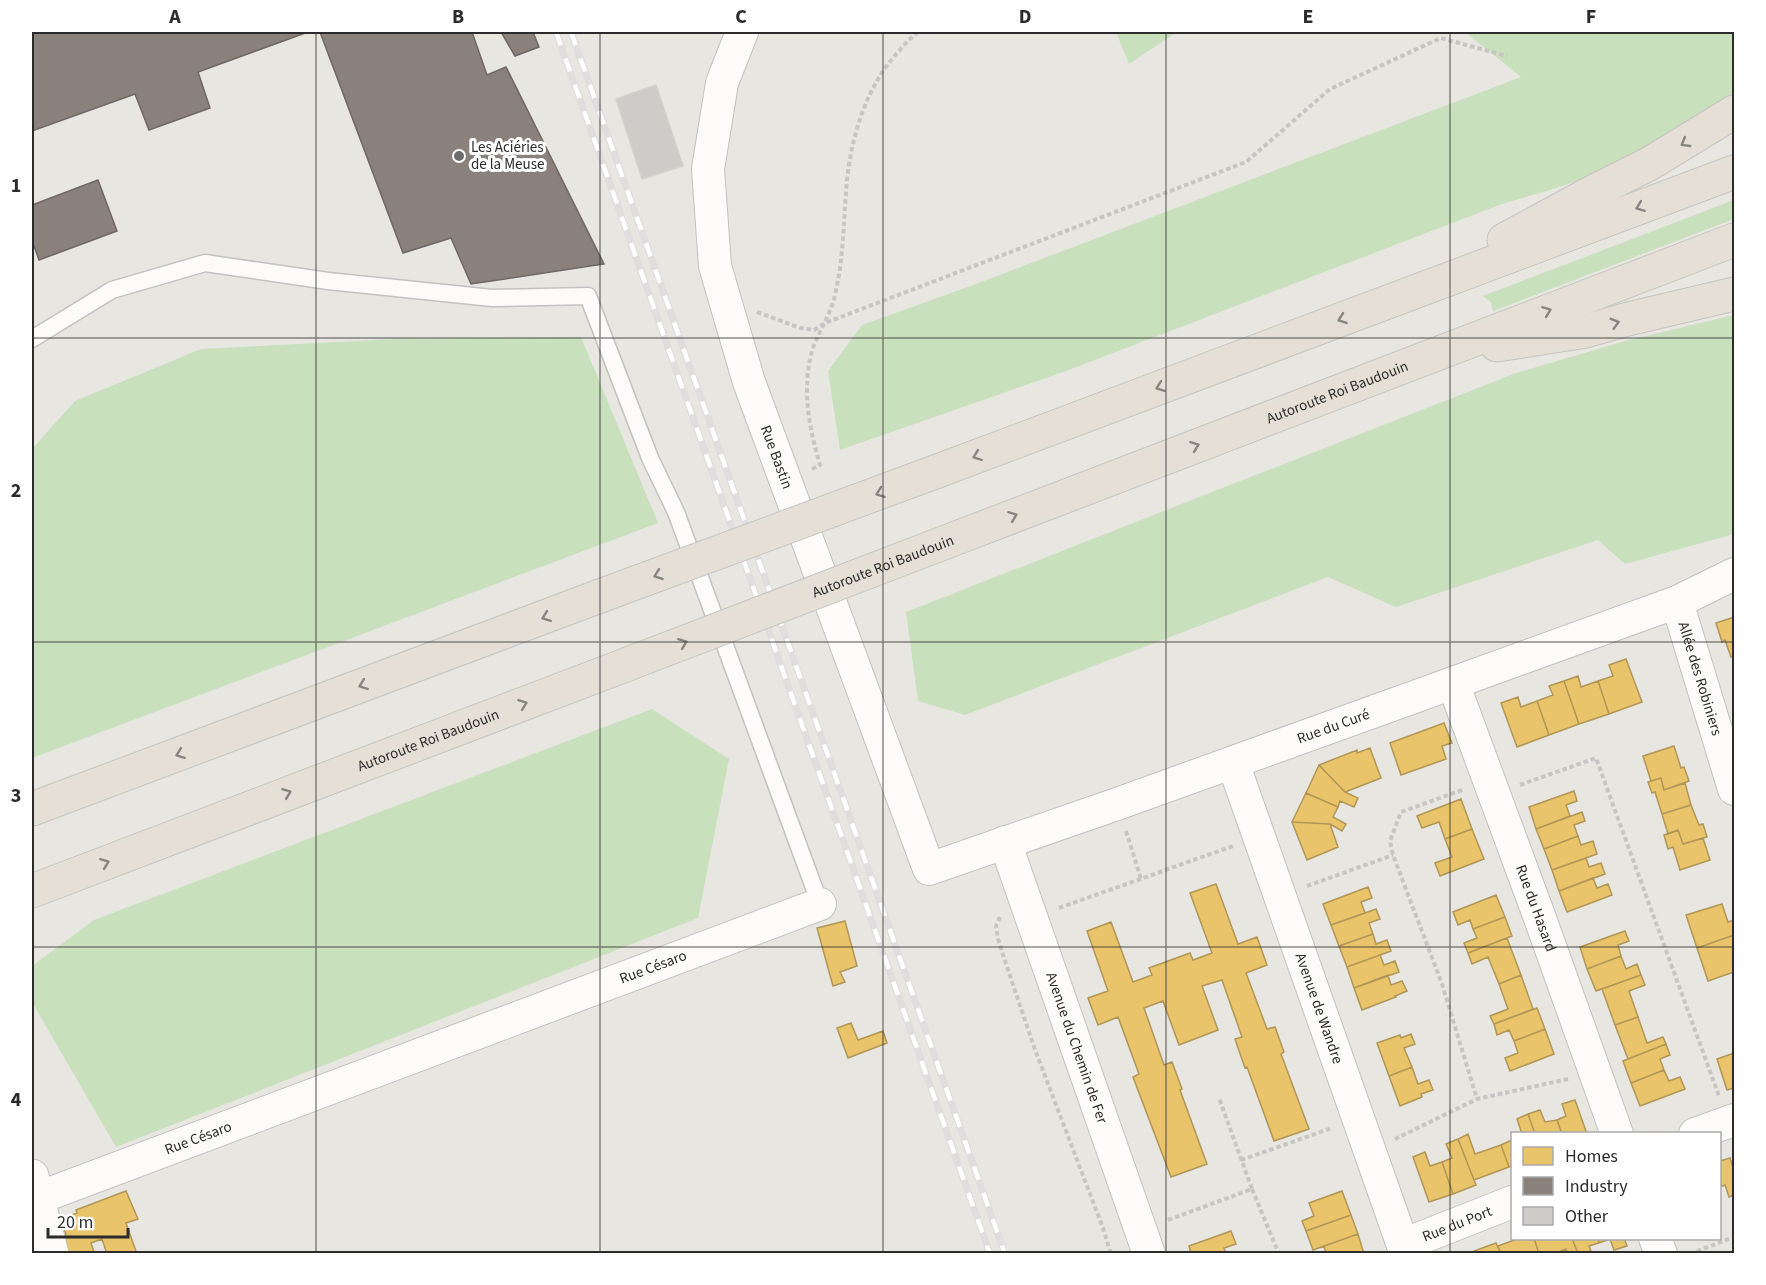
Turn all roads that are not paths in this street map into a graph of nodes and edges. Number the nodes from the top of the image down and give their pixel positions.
1 (742, 32) edge
2 (1734, 112) edge
3 (1734, 172) edge
4 (1734, 240) edge
5 (1734, 294) edge
6 (1397, 298) junction
7 (32, 339) edge
8 (1433, 355) junction
9 (1734, 574) edge
10 (1677, 602) junction
11 (1453, 683) junction
12 (1233, 763) junction
13 (1734, 789) edge
14 (32, 809) edge
15 (1005, 842) junction
16 (929, 869) joint
17 (41, 887) edge
18 (820, 904) joint
19 (1731, 1121) edge
20 (1616, 1132) edge
21 (1701, 1132) edge
22 (35, 1187) edge
23 (1511, 1202) edge
24 (1655, 1240) edge
25 (1145, 1242) edge
26 (1405, 1249) edge
27 (51, 1254) edge
28 (1661, 1254) edge

1 - 16 street, Rue Bastin
2 -> 6 highway
3 -> 6 highway
8 -> 4 highway, Autoroute Roi Baudouin
8 -> 5 highway
6 -> 14 highway, bridge
7 - 18 lane, Rue Césaro
17 -> 8 highway, Autoroute Roi Baudouin, bridge
9 - 10 street, Rue du Curé
10 - 11 street, Rue du Curé
10 - 13 street, Allée des Robiniers
11 - 12 street, Rue du Curé
11 - 20 street, Rue du Hasard
12 - 15 street, Rue du Curé
12 - 26 street, Avenue de Wandre
15 - 16 street, Rue du Curé
15 - 25 street, Avenue du Chemin de Fer
18 - 22 street, Rue Césaro
19 - 21 street
22 - 27 street
23 - 26 street, Rue du Port
24 - 28 street

